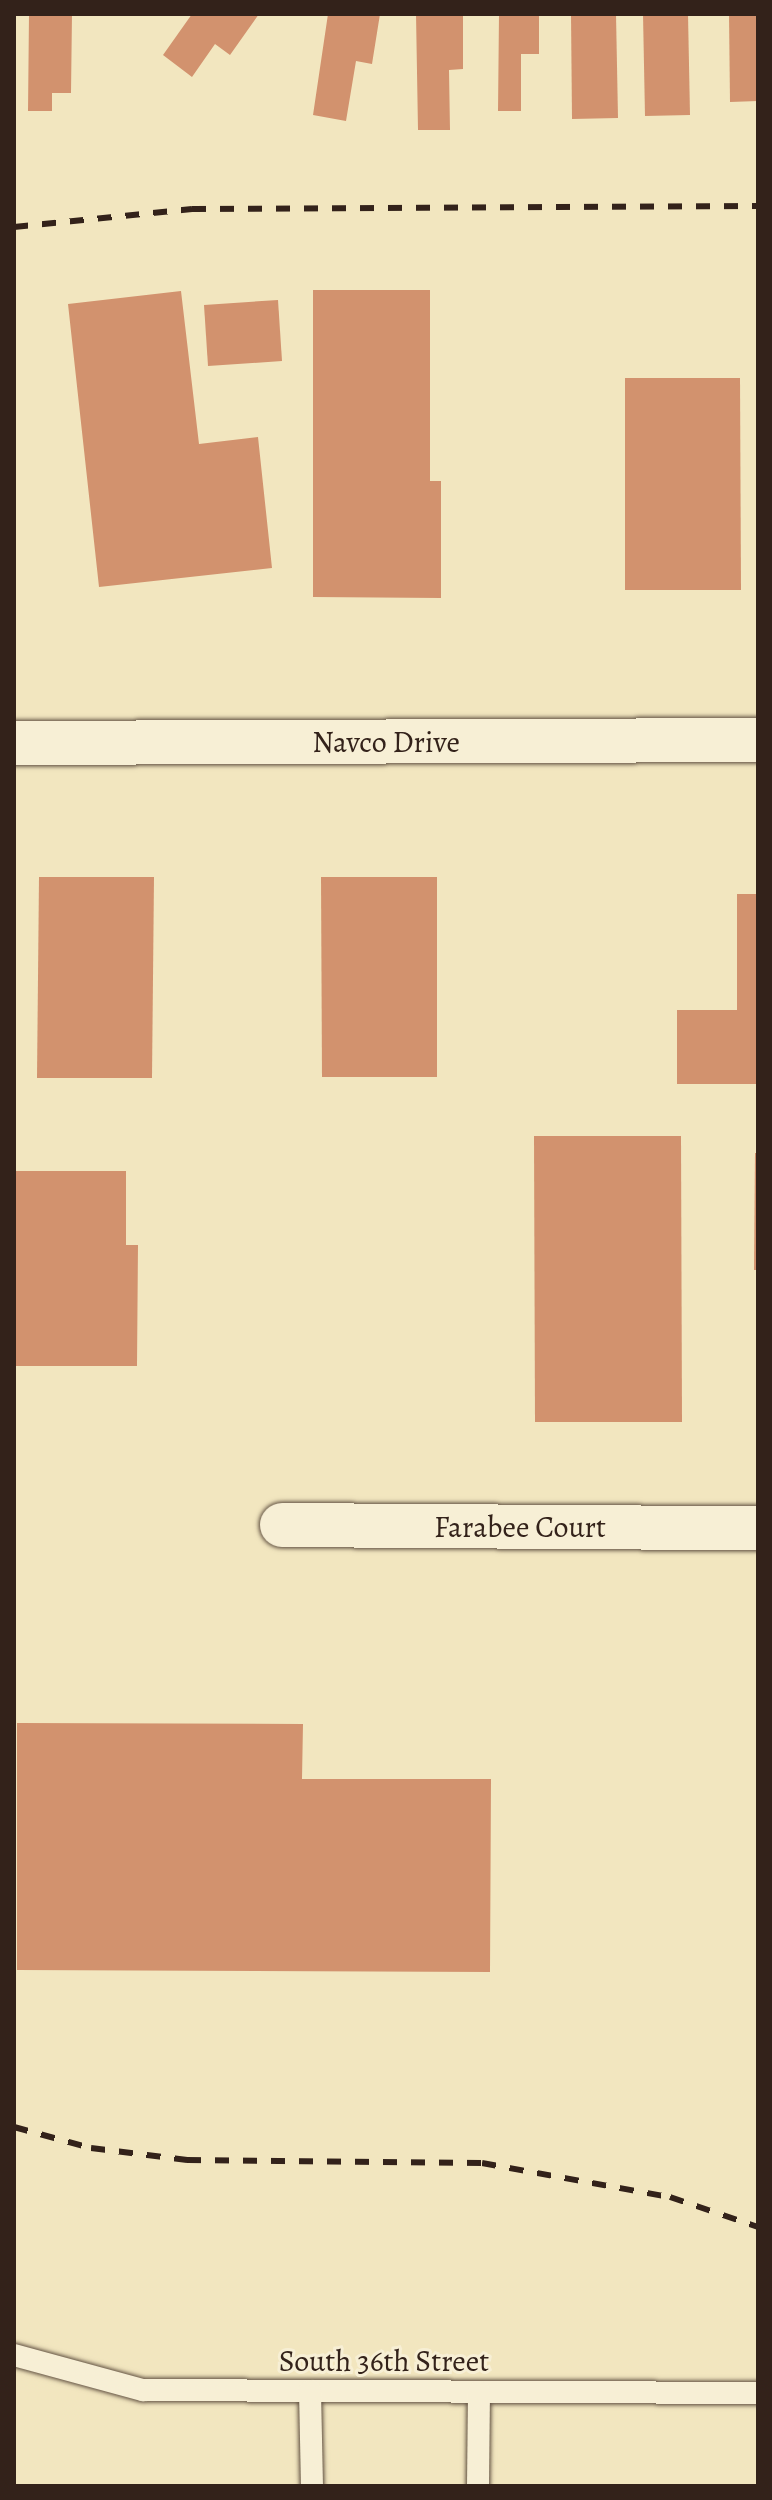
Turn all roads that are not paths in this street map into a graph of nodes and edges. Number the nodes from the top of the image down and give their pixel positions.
1 (758, 740) edge
2 (14, 743) edge
3 (282, 1525) dead end
4 (758, 1528) edge
5 (14, 2355) edge
6 (310, 2391) junction
7 (479, 2392) junction
8 (758, 2393) edge
9 (312, 2486) edge
10 (478, 2486) edge

1 - 2 street, Navco Drive
3 - 4 street, Farabee Court
5 - 6 lane, South 36th Street
6 - 7 lane, South 36th Street
6 - 9 lane
7 - 8 lane, South 36th Street
7 - 10 lane

